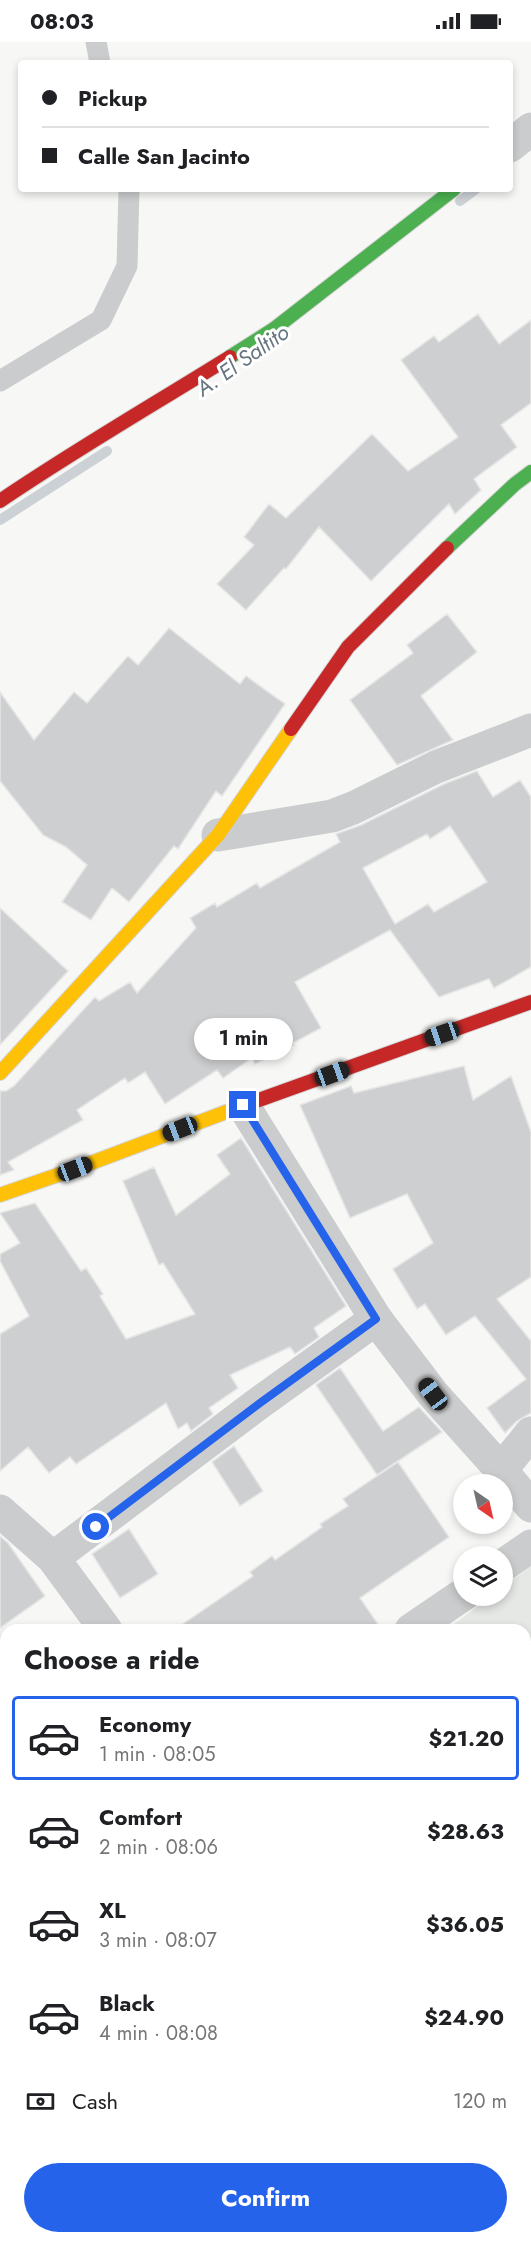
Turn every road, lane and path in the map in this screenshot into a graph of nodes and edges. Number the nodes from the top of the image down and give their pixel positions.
1 (96, 42) edge
2 (99, 60) edge
3 (531, 129) edge
4 (513, 144) edge
5 (129, 192) edge
6 (450, 192) edge
7 (0, 381) edge
8 (531, 472) edge
9 (0, 501) edge
10 (531, 730) edge
11 (218, 835) junction
12 (531, 1002) edge
13 (0, 1073) edge
14 (243, 1105) junction
15 (0, 1195) edge
16 (376, 1319) junction
17 (531, 1433) edge
18 (501, 1470) junction
19 (531, 1506) edge
20 (0, 1511) edge
21 (531, 1546) edge
22 (53, 1558) junction
23 (513, 1558) edge
24 (453, 1601) edge
25 (102, 1624) edge
26 (420, 1624) edge

1 - 2 lane
3 - 4 street
5 - 7 lane
6 - 9 street
8 - 11 street
10 - 11 street
11 - 13 street
12 - 14 street
14 - 15 street
14 - 16 street
16 - 18 street
16 - 22 street
17 - 18 street
18 - 19 street
20 - 22 street
21 - 23 street
22 - 25 street
24 - 26 street

